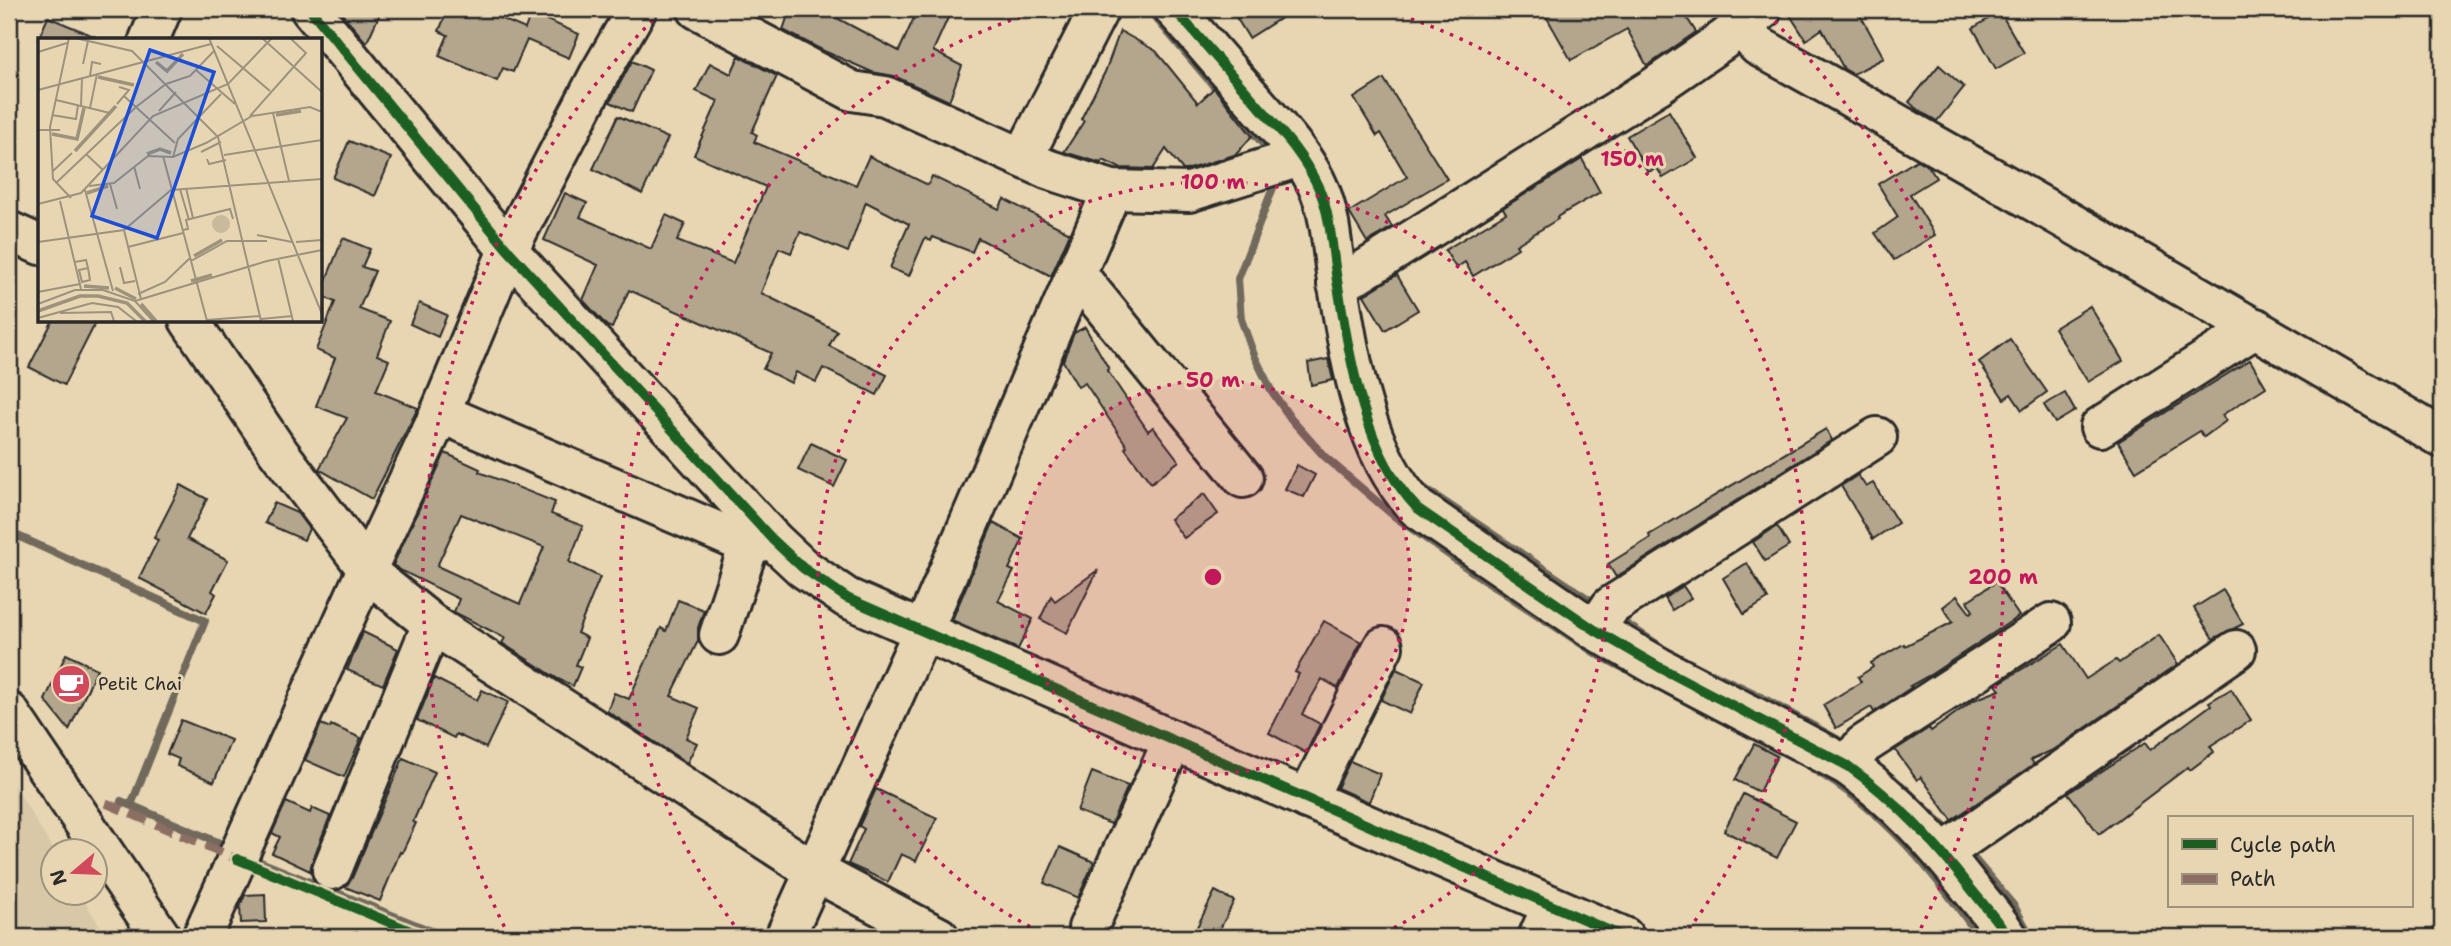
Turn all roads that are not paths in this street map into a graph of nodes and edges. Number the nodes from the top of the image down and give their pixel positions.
1 (162, 9) edge
2 (310, 9) edge
3 (637, 9) edge
4 (697, 9) edge
5 (1099, 9) edge
6 (1174, 9) edge
7 (1747, 14) edge
8 (150, 38) edge
9 (1023, 158) junction
10 (1284, 162) junction
11 (1112, 190) junction
12 (9, 231) edge
13 (38, 244) edge
14 (508, 250) junction
15 (1076, 273) junction
16 (1348, 279) junction
17 (190, 322) edge
18 (2256, 327) junction
19 (440, 413) junction
20 (2100, 427) dead end
21 (1877, 437) dead end
22 (2442, 438) edge
23 (1243, 478) dead end
24 (760, 542) junction
25 (367, 569) junction
26 (1603, 618) junction
27 (2052, 623) dead end
28 (432, 624) junction
29 (923, 631) junction
30 (719, 635) dead end
31 (1383, 647) dead end
32 (2236, 650) dead end
33 (9, 712) edge
34 (1173, 740) junction
35 (1856, 756) junction
36 (1307, 799) junction
37 (1955, 846) junction
38 (817, 865) junction
39 (332, 870) dead end
40 (1545, 922) edge
41 (1088, 928) dead end
42 (161, 937) edge
43 (202, 937) edge
44 (785, 937) edge
45 (939, 937) edge
46 (1624, 937) edge
47 (2008, 937) edge

1 - 8 street
2 - 14 street
3 - 14 street
4 - 9 street
5 - 9 street
6 - 10 street
7 - 16 street
7 - 18 street
9 - 11 street
10 - 11 street
10 - 16 street
11 - 15 street
12 - 13 street
14 - 19 street
14 - 24 street
15 - 23 street
15 - 29 street
16 - 26 street
17 - 25 street
18 - 20 street
18 - 22 street
19 - 24 street
19 - 25 street
21 - 26 street
24 - 29 street
24 - 30 street
25 - 28 street
25 - 43 street
26 - 35 street
27 - 35 street
28 - 38 street
28 - 39 street
29 - 34 street
29 - 38 street
31 - 36 street
32 - 37 street
33 - 42 street
34 - 36 street
34 - 41 street
35 - 37 street
36 - 40 street
37 - 47 street
38 - 44 street
38 - 45 street
40 - 46 street

